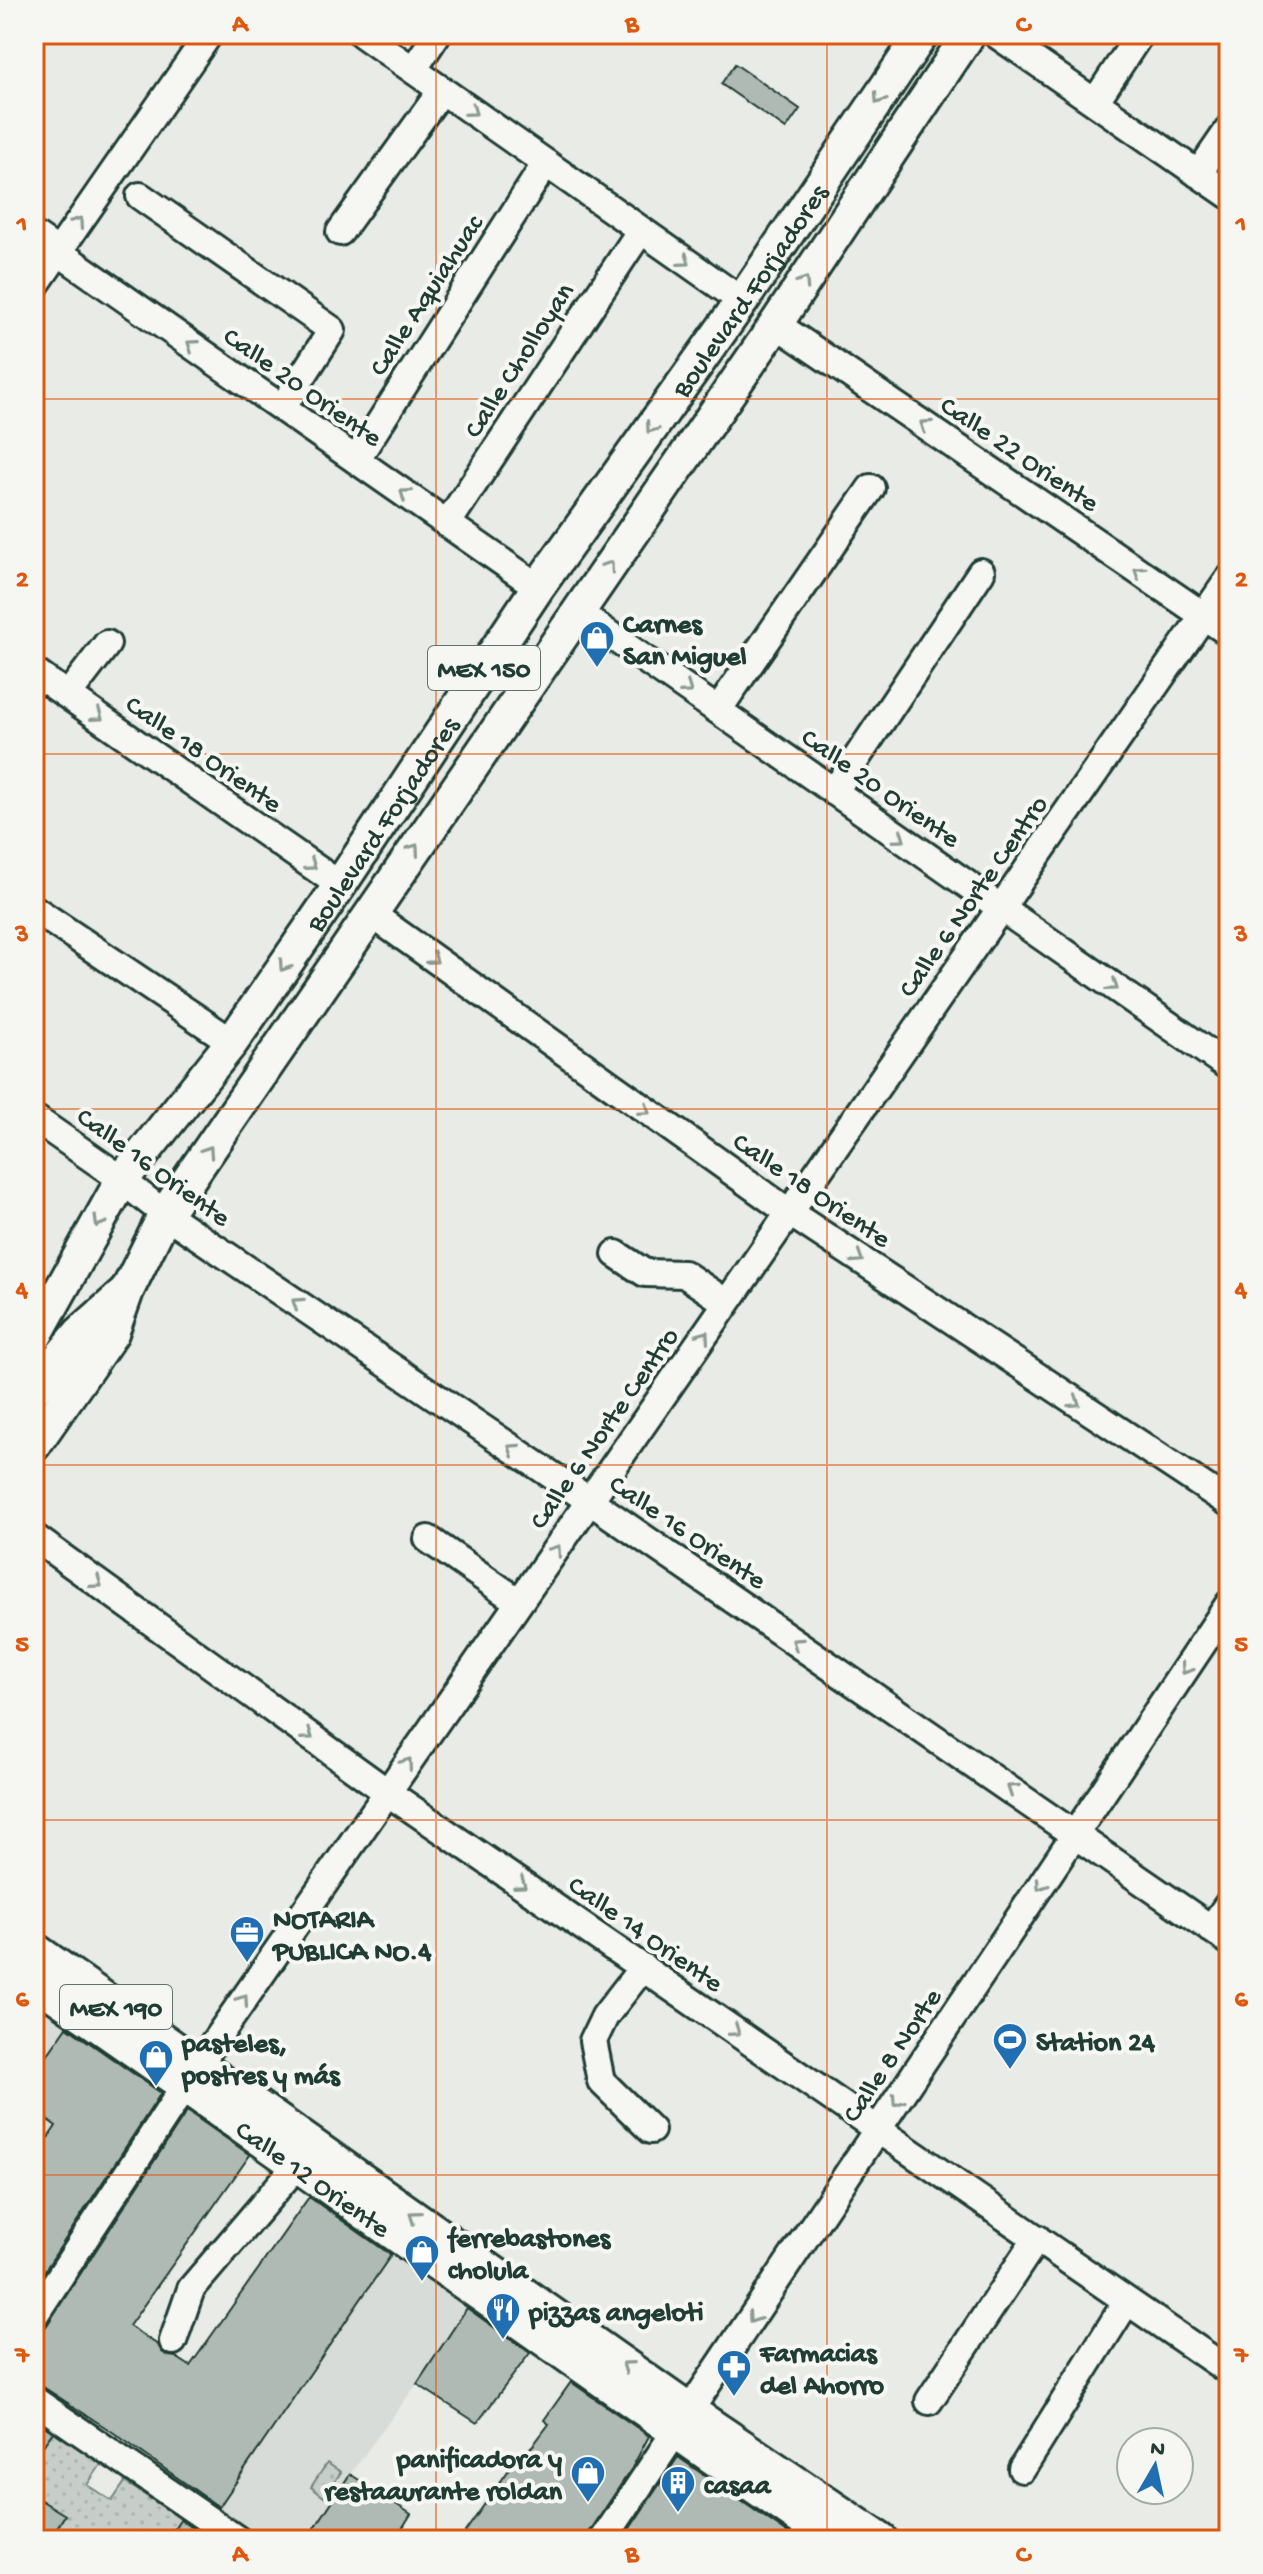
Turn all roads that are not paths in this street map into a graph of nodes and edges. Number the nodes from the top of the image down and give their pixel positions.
1 (209, 34) edge
2 (437, 34) edge
3 (922, 34) edge
4 (969, 34) edge
5 (996, 34) edge
6 (1140, 34) edge
7 (369, 36) edge
8 (413, 70) junction
9 (442, 90) junction
10 (1095, 102) junction
11 (1229, 129) edge
12 (546, 163) junction
13 (1198, 174) junction
14 (1229, 195) edge
15 (140, 196) dead end
16 (641, 230) junction
17 (340, 232) dead end
18 (34, 235) edge
19 (58, 251) junction
20 (34, 287) edge
21 (742, 301) junction
22 (776, 324) junction
23 (275, 403) junction
24 (356, 460) junction
25 (871, 488) dead end
26 (447, 524) junction
27 (981, 572) dead end
28 (1229, 579) edge
29 (538, 587) junction
30 (577, 612) junction
31 (1204, 615) junction
32 (1229, 633) edge
33 (107, 644) dead end
34 (34, 672) edge
35 (68, 695) junction
36 (718, 710) junction
37 (834, 792) junction
38 (340, 885) junction
39 (1001, 908) junction
40 (34, 909) edge
41 (370, 913) junction
42 (232, 1042) junction
43 (1229, 1067) edge
44 (34, 1118) edge
45 (122, 1180) junction
46 (790, 1213) junction
47 (165, 1214) junction
48 (616, 1254) dead end
49 (127, 1291) junction
50 (727, 1303) junction
51 (43, 1309) edge
52 (34, 1338) edge
53 (34, 1389) edge
54 (34, 1445) edge
55 (590, 1501) junction
56 (1229, 1503) edge
57 (34, 1537) edge
58 (428, 1539) dead end
59 (519, 1602) junction
60 (1229, 1604) edge
61 (387, 1792) junction
62 (1076, 1834) junction
63 (1229, 1903) edge
64 (1220, 1935) edge
65 (34, 1949) edge
66 (643, 1967) junction
67 (34, 1981) edge
68 (192, 2074) junction
69 (651, 2130) dead end
70 (878, 2130) junction
71 (297, 2165) junction
72 (1037, 2238) junction
73 (1127, 2301) junction
74 (34, 2316) edge
75 (173, 2341) dead end
76 (1229, 2371) edge
77 (34, 2400) edge
78 (929, 2401) dead end
79 (683, 2422) junction
80 (1022, 2469) dead end
81 (238, 2540) edge
82 (603, 2540) edge
83 (832, 2540) edge
84 (881, 2540) edge

19 -> 1 street
2 - 8 street
3 -> 21 main road, Boulevard Forjadores / MEX 150
22 -> 4 main road, Boulevard Forjadores / MEX 150
5 - 10 street
6 - 10 street
7 - 8 street
8 - 9 street
9 -> 12 street
9 - 17 street
10 - 13 street
11 - 13 street
12 - 16 street
12 - 24 street, Calle Aquiahuac
13 - 14 street
15 - 23 street
16 -> 21 street
16 - 26 street, Calle Cholloyan
18 - 19 street, Calle 20 Oriente
19 - 20 street
23 -> 19 street, Calle 20 Oriente
21 -> 29 main road, Boulevard Forjadores / MEX 150
30 -> 22 main road, Boulevard Forjadores / MEX 150
31 -> 22 street, Calle 22 Oriente
23 - 24 street, Calle 20 Oriente
26 -> 24 street, Calle 20 Oriente
25 - 36 street
26 - 29 street, Calle 20 Oriente
27 - 37 street
28 - 31 street, Calle 6 Norte Centro
29 - 38 main road, Boulevard Forjadores / MEX 150
30 -> 36 street, Calle 20 Oriente
41 -> 30 main road, Boulevard Forjadores / MEX 150
31 - 32 street, Calle 22 Oriente
31 - 39 street, Calle 6 Norte Centro
33 - 35 street
34 - 35 street, Calle 18 Oriente
35 -> 38 street, Calle 18 Oriente
36 - 37 street, Calle 20 Oriente
37 -> 39 street, Calle 20 Oriente
38 -> 42 main road, Boulevard Forjadores / MEX 150
39 -> 43 street, Calle 20 Oriente
39 - 46 street, Calle 6 Norte Centro
40 - 42 street
41 -> 46 street, Calle 18 Oriente
47 -> 41 main road, Boulevard Forjadores / MEX 150
42 - 45 main road, Boulevard Forjadores / MEX 150
44 - 45 street, Calle 16 Oriente
45 - 47 street, Calle 16 Oriente
45 -> 51 main road, Boulevard Forjadores / MEX 150
46 - 50 street, Calle 6 Norte Centro
46 -> 56 street, Calle 18 Oriente
47 - 49 main road, Boulevard Forjadores / MEX 150
55 -> 47 street, Calle 16 Oriente
48 - 50 street
49 - 53 main road, MEX 150
49 - 54 main road, Boulevard Forjadores
55 -> 50 street, Calle 6 Norte Centro
51 - 52 main road, Boulevard Forjadores
59 -> 55 street, Calle 6 Norte Centro
62 -> 55 street, Calle 16 Oriente
57 -> 61 street, Calle 14 Oriente
58 - 59 street
61 -> 59 street, Calle 6 Norte Centro
60 -> 62 street, Calle 8 Norte
61 -> 66 street, Calle 14 Oriente
68 -> 61 street, Calle 6 Norte Centro
62 - 64 street, Calle 16 Oriente
62 -> 70 street, Calle 8 Norte
63 - 64 street
65 - 68 main road, Calle 12 Oriente / MEX 190
66 - 69 street
66 -> 70 street, Calle 14 Oriente
67 - 68 main road, Calle 12 Oriente / MEX 190
68 - 71 main road, Calle 12 Oriente / MEX 190
68 - 74 street, Calle 6 Norte Centro
79 -> 68 main road, Calle 12 Oriente / MEX 190
70 - 72 street, Calle 14 Oriente
70 -> 79 street, Calle 8 Norte
71 - 75 street
71 - 79 main road, Calle 12 Oriente / MEX 190
72 - 73 street, Calle 14 Oriente
72 - 78 street
73 - 76 street, Calle 14 Oriente
73 - 80 street
77 - 81 street
79 - 82 street, Calle 8 Norte
79 - 83 main road, Calle 12 Oriente / MEX 190
79 - 84 main road, Calle 12 Oriente / MEX 190

